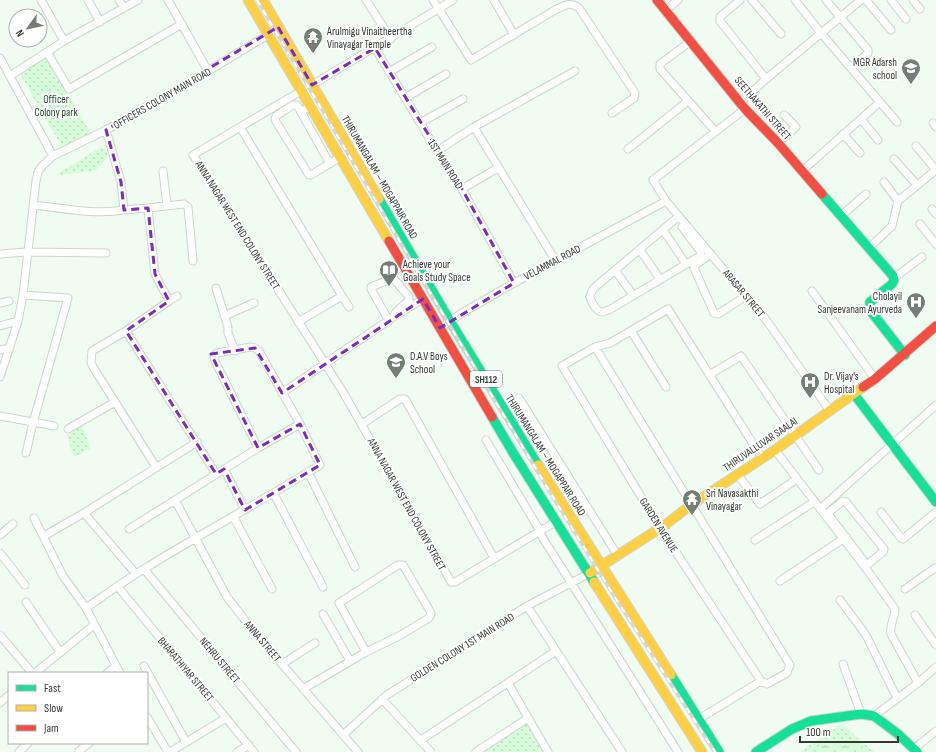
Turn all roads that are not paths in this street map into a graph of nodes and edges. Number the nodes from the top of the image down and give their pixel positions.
1 (41, 0) edge
2 (88, 0) edge
3 (119, 0) edge
4 (138, 0) edge
5 (168, 0) edge
6 (248, 0) edge
7 (264, 0) edge
8 (366, 0) edge
9 (433, 0) edge
10 (453, 0) edge
11 (494, 0) edge
12 (657, 0) edge
13 (678, 0) edge
14 (740, 0) edge
15 (752, 0) edge
16 (795, 0) edge
17 (826, 0) edge
18 (861, 0) edge
19 (866, 0) edge
20 (891, 0) edge
21 (913, 0) edge
22 (124, 8) junction
23 (439, 9) junction
24 (920, 9) dead end
25 (666, 10) junction
26 (840, 18) junction
27 (906, 19) dead end
28 (100, 22) junction
29 (182, 24) junction
30 (278, 28) junction
31 (891, 30) dead end
32 (821, 33) junction
33 (781, 34) dead end
34 (268, 35) junction
35 (514, 35) junction
36 (391, 39) junction
37 (64, 41) junction
38 (691, 41) junction
39 (432, 47) dead end
40 (374, 48) junction
41 (47, 52) junction
42 (0, 58) edge
43 (851, 68) junction
44 (208, 71) junction
45 (575, 71) dead end
46 (389, 72) junction
47 (446, 74) dead end
48 (10, 76) junction
49 (766, 79) junction
50 (312, 85) junction
51 (301, 91) junction
52 (405, 98) junction
53 (463, 99) dead end
54 (688, 101) junction
55 (880, 102) junction
56 (310, 106) junction
57 (743, 106) junction
58 (301, 112) junction
59 (612, 113) dead end
60 (784, 115) dead end
61 (861, 119) junction
62 (897, 122) dead end
63 (420, 123) junction
64 (240, 127) junction
65 (474, 128) junction
66 (106, 130) junction
67 (716, 132) junction
68 (843, 134) junction
69 (878, 140) dead end
70 (778, 143) junction
71 (916, 146) dead end
72 (628, 149) dead end
73 (437, 151) junction
74 (860, 153) dead end
75 (53, 156) junction
76 (340, 157) junction
77 (894, 159) dead end
78 (330, 164) junction
79 (498, 168) junction
80 (936, 170) edge
81 (163, 171) dead end
82 (802, 171) junction
83 (884, 182) dead end
84 (918, 185) junction
85 (462, 189) junction
86 (866, 194) dead end
87 (666, 201) junction
88 (898, 201) junction
89 (33, 205) junction
90 (167, 206) junction
91 (148, 208) junction
92 (124, 210) junction
93 (840, 216) junction
94 (677, 218) junction
95 (920, 224) dead end
96 (663, 230) junction
97 (936, 244) edge
98 (869, 248) junction
99 (640, 250) junction
100 (27, 252) junction
101 (106, 253) dead end
102 (0, 254) edge
103 (711, 254) junction
104 (922, 257) dead end
105 (555, 260) junction
106 (192, 261) dead end
107 (686, 264) junction
108 (403, 265) junction
109 (615, 270) junction
110 (393, 278) junction
111 (894, 278) junction
112 (660, 279) junction
113 (514, 283) junction
114 (216, 288) dead end
115 (812, 291) dead end
116 (23, 295) junction
117 (633, 295) junction
118 (177, 296) dead end
119 (342, 296) junction
120 (746, 296) junction
121 (423, 299) junction
122 (8, 301) dead end
123 (169, 301) junction
124 (0, 303) edge
125 (254, 303) dead end
126 (349, 307) dead end
127 (224, 316) junction
128 (18, 320) junction
129 (388, 320) junction
130 (450, 321) junction
131 (298, 322) junction
132 (0, 326) edge
133 (936, 326) edge
134 (440, 328) junction
135 (126, 331) junction
136 (631, 331) junction
137 (595, 347) junction
138 (10, 348) junction
139 (0, 350) edge
140 (235, 351) junction
141 (905, 355) junction
142 (324, 364) junction
143 (709, 375) junction
144 (0, 377) edge
145 (875, 379) junction
146 (666, 387) dead end
147 (282, 393) junction
148 (854, 394) junction
149 (519, 398) dead end
150 (116, 402) junction
151 (936, 405) edge
152 (830, 411) junction
153 (0, 416) edge
154 (33, 423) junction
155 (300, 424) junction
156 (362, 424) junction
157 (54, 426) dead end
158 (68, 429) dead end
159 (794, 436) junction
160 (486, 440) dead end
161 (197, 442) junction
162 (893, 444) junction
163 (258, 448) junction
164 (775, 450) junction
165 (26, 453) dead end
166 (762, 458) junction
167 (156, 467) junction
168 (224, 469) junction
169 (819, 470) dead end
170 (308, 472) junction
171 (216, 474) junction
172 (737, 474) junction
173 (796, 479) junction
174 (274, 494) junction
175 (832, 499) junction
176 (175, 500) junction
177 (814, 502) junction
178 (936, 502) edge
179 (691, 505) junction
180 (837, 506) junction
181 (820, 509) junction
182 (245, 510) junction
183 (882, 512) dead end
184 (936, 512) edge
185 (84, 513) junction
186 (233, 516) junction
187 (34, 518) dead end
188 (557, 521) junction
189 (13, 524) dead end
190 (660, 528) junction
191 (129, 529) dead end
192 (540, 531) junction
193 (0, 535) edge
194 (44, 536) junction
195 (196, 538) junction
196 (845, 538) junction
197 (755, 540) dead end
198 (0, 553) edge
199 (618, 556) junction
200 (494, 558) junction
201 (602, 566) junction
202 (356, 567) dead end
203 (936, 568) edge
204 (144, 569) junction
205 (590, 573) junction
206 (136, 574) junction
207 (780, 581) dead end
208 (571, 582) junction
209 (25, 585) dead end
210 (118, 587) junction
211 (323, 587) dead end
212 (272, 589) dead end
213 (905, 589) dead end
214 (840, 600) dead end
215 (26, 602) dead end
216 (527, 606) junction
217 (86, 608) junction
218 (322, 614) dead end
219 (915, 615) dead end
220 (94, 625) junction
221 (0, 635) edge
222 (315, 643) dead end
223 (936, 645) edge
224 (556, 651) junction
225 (60, 652) junction
226 (366, 652) junction
227 (350, 661) junction
228 (282, 664) junction
229 (843, 664) dead end
230 (116, 666) junction
231 (144, 666) dead end
232 (936, 667) edge
233 (33, 672) edge
234 (35, 672) edge
235 (108, 672) edge
236 (119, 672) edge
237 (147, 672) edge
238 (148, 673) edge
239 (761, 681) junction
240 (508, 683) junction
241 (918, 684) junction
242 (303, 688) junction
243 (8, 696) edge
244 (897, 698) junction
245 (382, 699) junction
246 (0, 703) edge
247 (861, 714) junction
248 (874, 716) junction
249 (226, 718) junction
250 (528, 718) junction
251 (148, 719) edge
252 (699, 720) junction
253 (936, 731) edge
254 (343, 735) junction
255 (421, 740) junction
256 (186, 742) junction
257 (27, 744) edge
258 (88, 744) edge
259 (248, 745) junction
260 (915, 750) edge
261 (79, 751) edge
262 (19, 752) edge
263 (169, 752) edge
264 (238, 752) edge
265 (254, 752) edge
266 (296, 752) edge
267 (358, 752) edge
268 (431, 752) edge
269 (476, 752) edge
270 (548, 752) edge
271 (622, 752) edge
272 (678, 752) edge
273 (702, 752) edge
274 (719, 752) edge
275 (756, 752) edge

1 - 37 street
2 - 28 street
3 - 22 street
4 - 22 street
5 - 29 street
6 - 34 main road, SH112
7 - 30 main road, THIRUMANGALAM – MOGAPPAIR ROAD / SH112
8 - 36 street
9 - 23 street
10 - 23 street
11 - 35 street
12 - 25 main road, SEETHAKATHI STREET
13 - 25 street
14 - 49 street
15 - 33 street
16 - 32 street
17 - 26 street
18 - 26 street
19 - 31 street
20 - 27 street
21 - 24 street
22 - 28 street
23 - 35 street
23 - 36 street
25 - 38 main road, SEETHAKATHI STREET
26 - 32 street
26 - 43 street
28 - 37 street
29 - 41 street
29 - 44 street
30 - 34 street, OFFICERS COLONY MAIN ROAD
30 - 50 main road, THIRUMANGALAM – MOGAPPAIR ROAD / SH112
32 - 43 street
32 - 49 street
34 - 44 street, OFFICERS COLONY MAIN ROAD
34 - 51 main road, SH112
35 - 59 street
36 - 40 street
37 - 41 street
38 - 54 street
38 - 57 main road, SEETHAKATHI STREET
39 - 46 street
40 - 46 street, 1ST MAIN ROAD
40 - 50 street
41 - 48 street
42 - 48 street
43 - 55 street
44 - 66 street, OFFICERS COLONY MAIN ROAD
45 - 65 street
46 - 52 street, 1ST MAIN ROAD
47 - 52 street
48 - 75 street
49 - 57 street
50 - 130 main road, THIRUMANGALAM – MOGAPPAIR ROAD / SH112
51 - 56 main road, SH112
51 - 64 street, ANNA NAGAR WEST END COLONY STREET
52 - 63 street, 1ST MAIN ROAD
53 - 63 street
54 - 67 street
54 - 72 street
55 - 61 street
55 - 62 street
56 - 58 street
56 - 76 main road, SH112
57 - 67 street
57 - 70 main road, SEETHAKATHI STREET
58 - 78 street
58 - 78 street
60 - 70 street
61 - 68 street
61 - 69 street
63 - 73 street, 1ST MAIN ROAD
64 - 119 street
64 - 131 street, ANNA NAGAR WEST END COLONY STREET
65 - 73 street
65 - 79 street
66 - 75 street, OFFICERS COLONY MAIN ROAD
66 - 92 street
67 - 87 street, ARASAR STREET
68 - 74 street
68 - 82 street
70 - 82 main road, SEETHAKATHI STREET
71 - 80 street
73 - 85 street, 1ST MAIN ROAD
75 - 89 street, OFFICERS COLONY MAIN ROAD
76 - 78 street
76 - 108 main road, SH112
77 - 84 street
79 - 85 street
79 - 105 street
80 - 84 street
81 - 90 street
82 - 93 main road, SEETHAKATHI STREET
83 - 88 street
84 - 88 street
85 - 113 street, 1ST MAIN ROAD
86 - 93 street
87 - 94 street, ARASAR STREET
87 - 105 street, VELAMMAL ROAD
88 - 98 street
89 - 92 street
89 - 100 street, OFFICERS COLONY MAIN ROAD
90 - 91 street
90 - 106 street
91 - 92 street
91 - 123 street
93 - 98 main road, SEETHAKATHI STREET
94 - 96 street
94 - 103 street, ARASAR STREET
94 - 107 street
95 - 97 street
96 - 99 street
96 - 107 street
98 - 111 main road, SEETHAKATHI STREET
99 - 109 street
99 - 112 street
100 - 101 street
100 - 102 street
100 - 116 street, OFFICERS COLONY MAIN ROAD
103 - 120 street, ARASAR STREET
103 - 120 street
104 - 111 street
105 - 113 street, VELAMMAL ROAD
107 - 112 street
108 - 110 street
108 - 121 main road, SH112
109 - 117 street
109 - 117 street
110 - 129 street
110 - 129 street
111 - 141 main road
112 - 117 street
113 - 130 street, VELAMMAL ROAD
114 - 127 street
115 - 145 street
116 - 128 street, OFFICERS COLONY MAIN ROAD
116 - 154 street
118 - 123 street
119 - 126 street
119 - 131 street
120 - 152 street, ARASAR STREET
121 - 129 street
121 - 134 main road, SH112
122 - 124 street
123 - 135 street
125 - 127 street
127 - 140 street
128 - 132 street
128 - 138 street, OFFICERS COLONY MAIN ROAD
129 - 142 street
130 - 134 street, VELAMMAL ROAD
130 - 201 main road, THIRUMANGALAM – MOGAPPAIR ROAD / SH112
131 - 142 street, ANNA NAGAR WEST END COLONY STREET
133 - 141 main road, THIRUVALLUVAR SAALAI
134 - 188 main road, SH112
135 - 150 street
135 - 161 street
136 - 137 street
136 - 143 street
136 - 146 street
137 - 179 street
137 - 190 street, GARDEN AVENUE
138 - 139 street
138 - 144 street, OFFICERS COLONY MAIN ROAD
140 - 147 street
140 - 163 street
141 - 145 main road, THIRUVALLUVAR SAALAI
142 - 147 street
142 - 156 street, ANNA NAGAR WEST END COLONY STREET
143 - 159 street
143 - 166 street
145 - 148 main road, THIRUVALLUVAR SAALAI
147 - 155 street
148 - 152 main road, THIRUVALLUVAR SAALAI
148 - 162 main road
149 - 199 street
150 - 158 street
150 - 167 street
151 - 162 street
152 - 159 main road, THIRUVALLUVAR SAALAI
153 - 154 street
154 - 157 street
154 - 165 street
155 - 163 street
155 - 170 street
156 - 200 street, ANNA NAGAR WEST END COLONY STREET
156 - 200 street
159 - 164 main road, THIRUVALLUVAR SAALAI
159 - 169 street
160 - 192 street
161 - 167 street
161 - 171 street
162 - 175 street
162 - 178 main road
163 - 168 street
164 - 166 main road, THIRUVALLUVAR SAALAI
164 - 173 street
166 - 172 main road, THIRUVALLUVAR SAALAI
167 - 185 street
168 - 171 street
168 - 182 street
170 - 174 street
170 - 202 street
171 - 176 street
172 - 173 street
172 - 179 main road, THIRUVALLUVAR SAALAI
173 - 177 street
174 - 182 street
174 - 211 street
175 - 180 street
175 - 181 street
176 - 191 street
176 - 195 street, ANNA STREET
177 - 181 street
177 - 197 street
179 - 190 main road, THIRUVALLUVAR SAALAI
179 - 239 street
180 - 196 street
180 - 196 street
181 - 196 street
182 - 186 street
183 - 184 street
185 - 194 street
185 - 206 street
186 - 195 street
186 - 212 street
187 - 194 street
188 - 192 street, ANNA NAGAR WEST END COLONY STREET
188 - 205 main road, SH112
189 - 193 street
190 - 199 main road, THIRUVALLUVAR SAALAI
190 - 239 street, GARDEN AVENUE
192 - 200 street, ANNA NAGAR WEST END COLONY STREET
192 - 208 street
194 - 217 street
195 - 204 street
195 - 228 street, ANNA STREET
196 - 207 street
196 - 241 street
198 - 209 street
199 - 201 main road, THIRUVALLUVAR SAALAI
201 - 205 main road, THIRUVALLUVAR SAALAI
201 - 252 main road, THIRUMANGALAM – MOGAPPAIR ROAD / SH112
203 - 213 street
204 - 206 street
204 - 266 street, NEHRU STREET
205 - 208 street, GOLDEN COLONY 1ST MAIN ROAD
205 - 273 main road, SH112
206 - 210 street
208 - 216 street, GOLDEN COLONY 1ST MAIN ROAD
208 - 272 street
210 - 217 street
210 - 249 street, BHARATHIYAR STREET
214 - 244 street
215 - 225 street
216 - 224 street
216 - 245 street, GOLDEN COLONY 1ST MAIN ROAD
217 - 220 street
218 - 227 street
219 - 223 street
220 - 225 street
220 - 230 street
221 - 233 street
222 - 228 street
224 - 240 street
224 - 271 street
225 - 234 street
226 - 226 street
226 - 227 street
227 - 242 street
228 - 242 street, ANNA STREET
229 - 247 street
230 - 235 street
230 - 236 street
231 - 237 street
232 - 241 street
238 - 256 street
239 - 252 street
240 - 250 street
240 - 255 street
241 - 244 street
242 - 254 street, ANNA STREET
243 - 246 street
244 - 248 street
245 - 254 street, GOLDEN COLONY 1ST MAIN ROAD
245 - 255 street
247 - 248 main road
247 - 275 main road
248 - 260 main road
249 - 256 street
249 - 259 street, BHARATHIYAR STREET
250 - 269 street
250 - 270 street
251 - 263 street
252 - 274 main road, THIRUMANGALAM – MOGAPPAIR ROAD / SH112
253 - 260 street
254 - 267 street, ANNA STREET
255 - 268 street
256 - 263 street
257 - 262 street
258 - 261 street
259 - 264 street
259 - 265 street, BHARATHIYAR STREET

